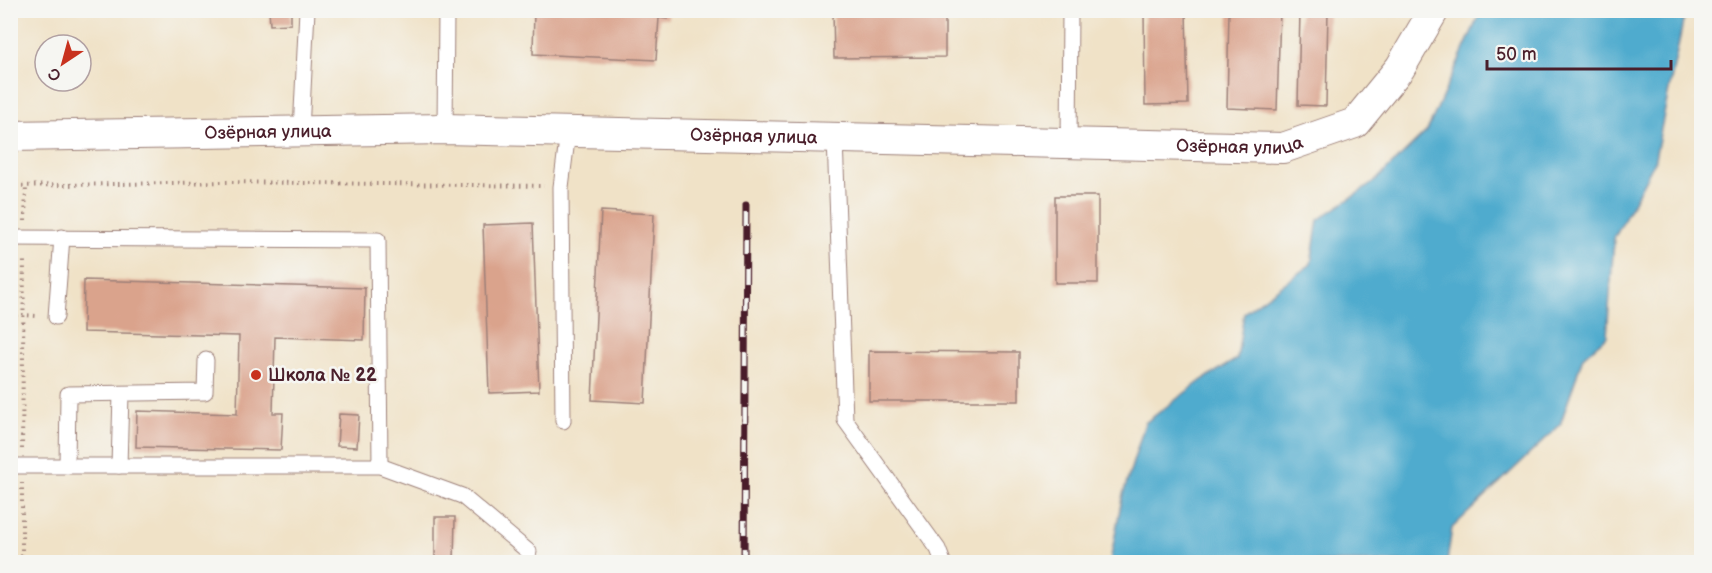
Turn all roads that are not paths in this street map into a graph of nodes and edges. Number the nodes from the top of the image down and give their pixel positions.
1 (307, 10) edge
2 (446, 10) edge
3 (1070, 10) edge
4 (1434, 10) edge
5 (445, 129) junction
6 (301, 131) junction
7 (568, 132) junction
8 (10, 136) edge
9 (835, 138) junction
10 (1069, 143) junction
11 (17, 237) edge
12 (62, 237) junction
13 (56, 317) road end
14 (206, 360) dead end
15 (121, 393) junction
16 (562, 421) dead end
17 (16, 466) edge
18 (67, 466) junction
19 (119, 466) junction
20 (380, 466) junction
21 (529, 552) dead end
22 (943, 562) edge

1 - 6 lane
2 - 5 lane
3 - 10 lane
4 - 10 street, Озёрная улица
5 - 6 street, Озёрная улица
5 - 7 street, Озёрная улица
6 - 8 street, Озёрная улица
7 - 9 street, Озёрная улица
7 - 16 lane
9 - 10 street, Озёрная улица
9 - 22 lane
11 - 12 lane
12 - 13 lane
12 - 20 lane
14 - 15 lane
15 - 18 lane
15 - 19 lane
17 - 18 lane
18 - 19 lane
19 - 20 lane
20 - 21 lane

